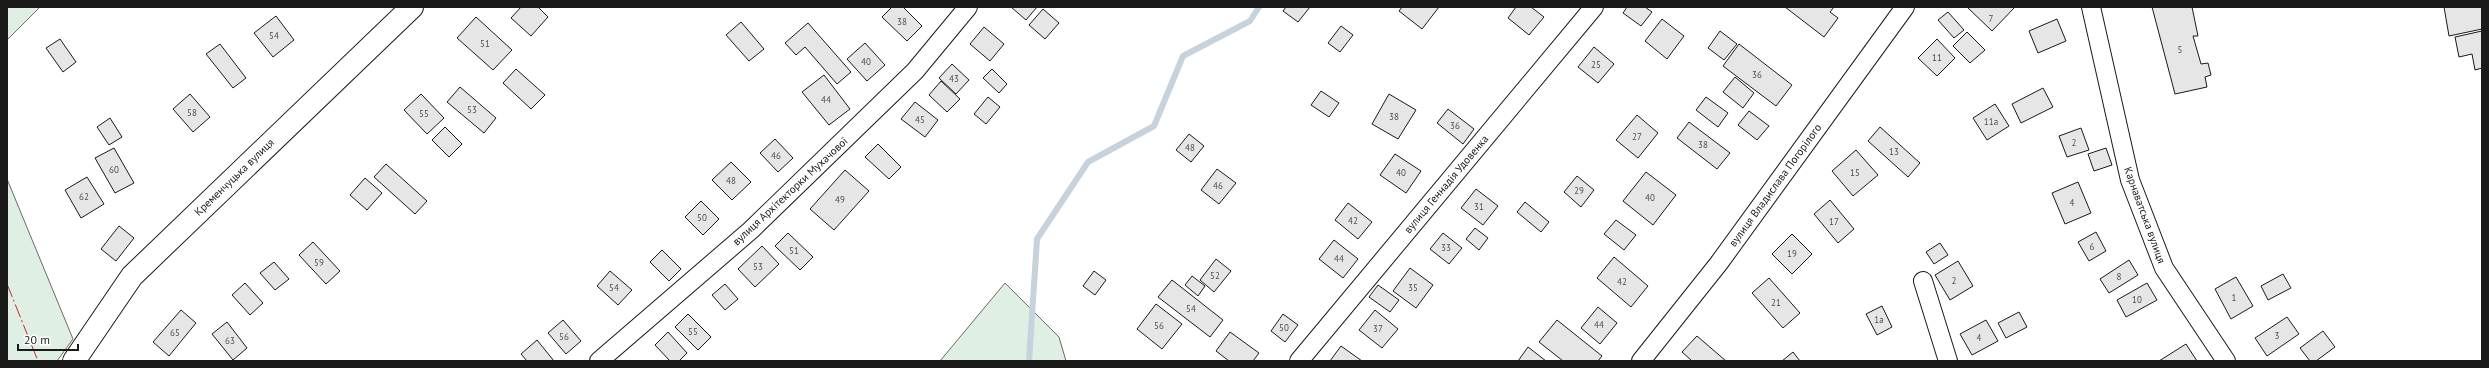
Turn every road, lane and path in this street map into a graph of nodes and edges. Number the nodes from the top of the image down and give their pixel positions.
1 (412, 7) edge
2 (968, 7) edge
3 (1594, 7) edge
4 (1905, 7) edge
5 (2091, 7) edge
6 (1923, 281) dead end
7 (74, 361) edge
8 (599, 361) edge
9 (1299, 361) edge
10 (1641, 361) edge
11 (1948, 361) edge
12 (2226, 361) edge

1 - 7 street, Кременчуцька вулиця
2 - 8 street, вулиця Архітекторки Мухачової
3 - 9 street, вулиця Геннадія Удовенка
4 - 10 street, вулиця Владислава Погорілого
5 - 12 street, Карнаватська вулиця
6 - 11 street

